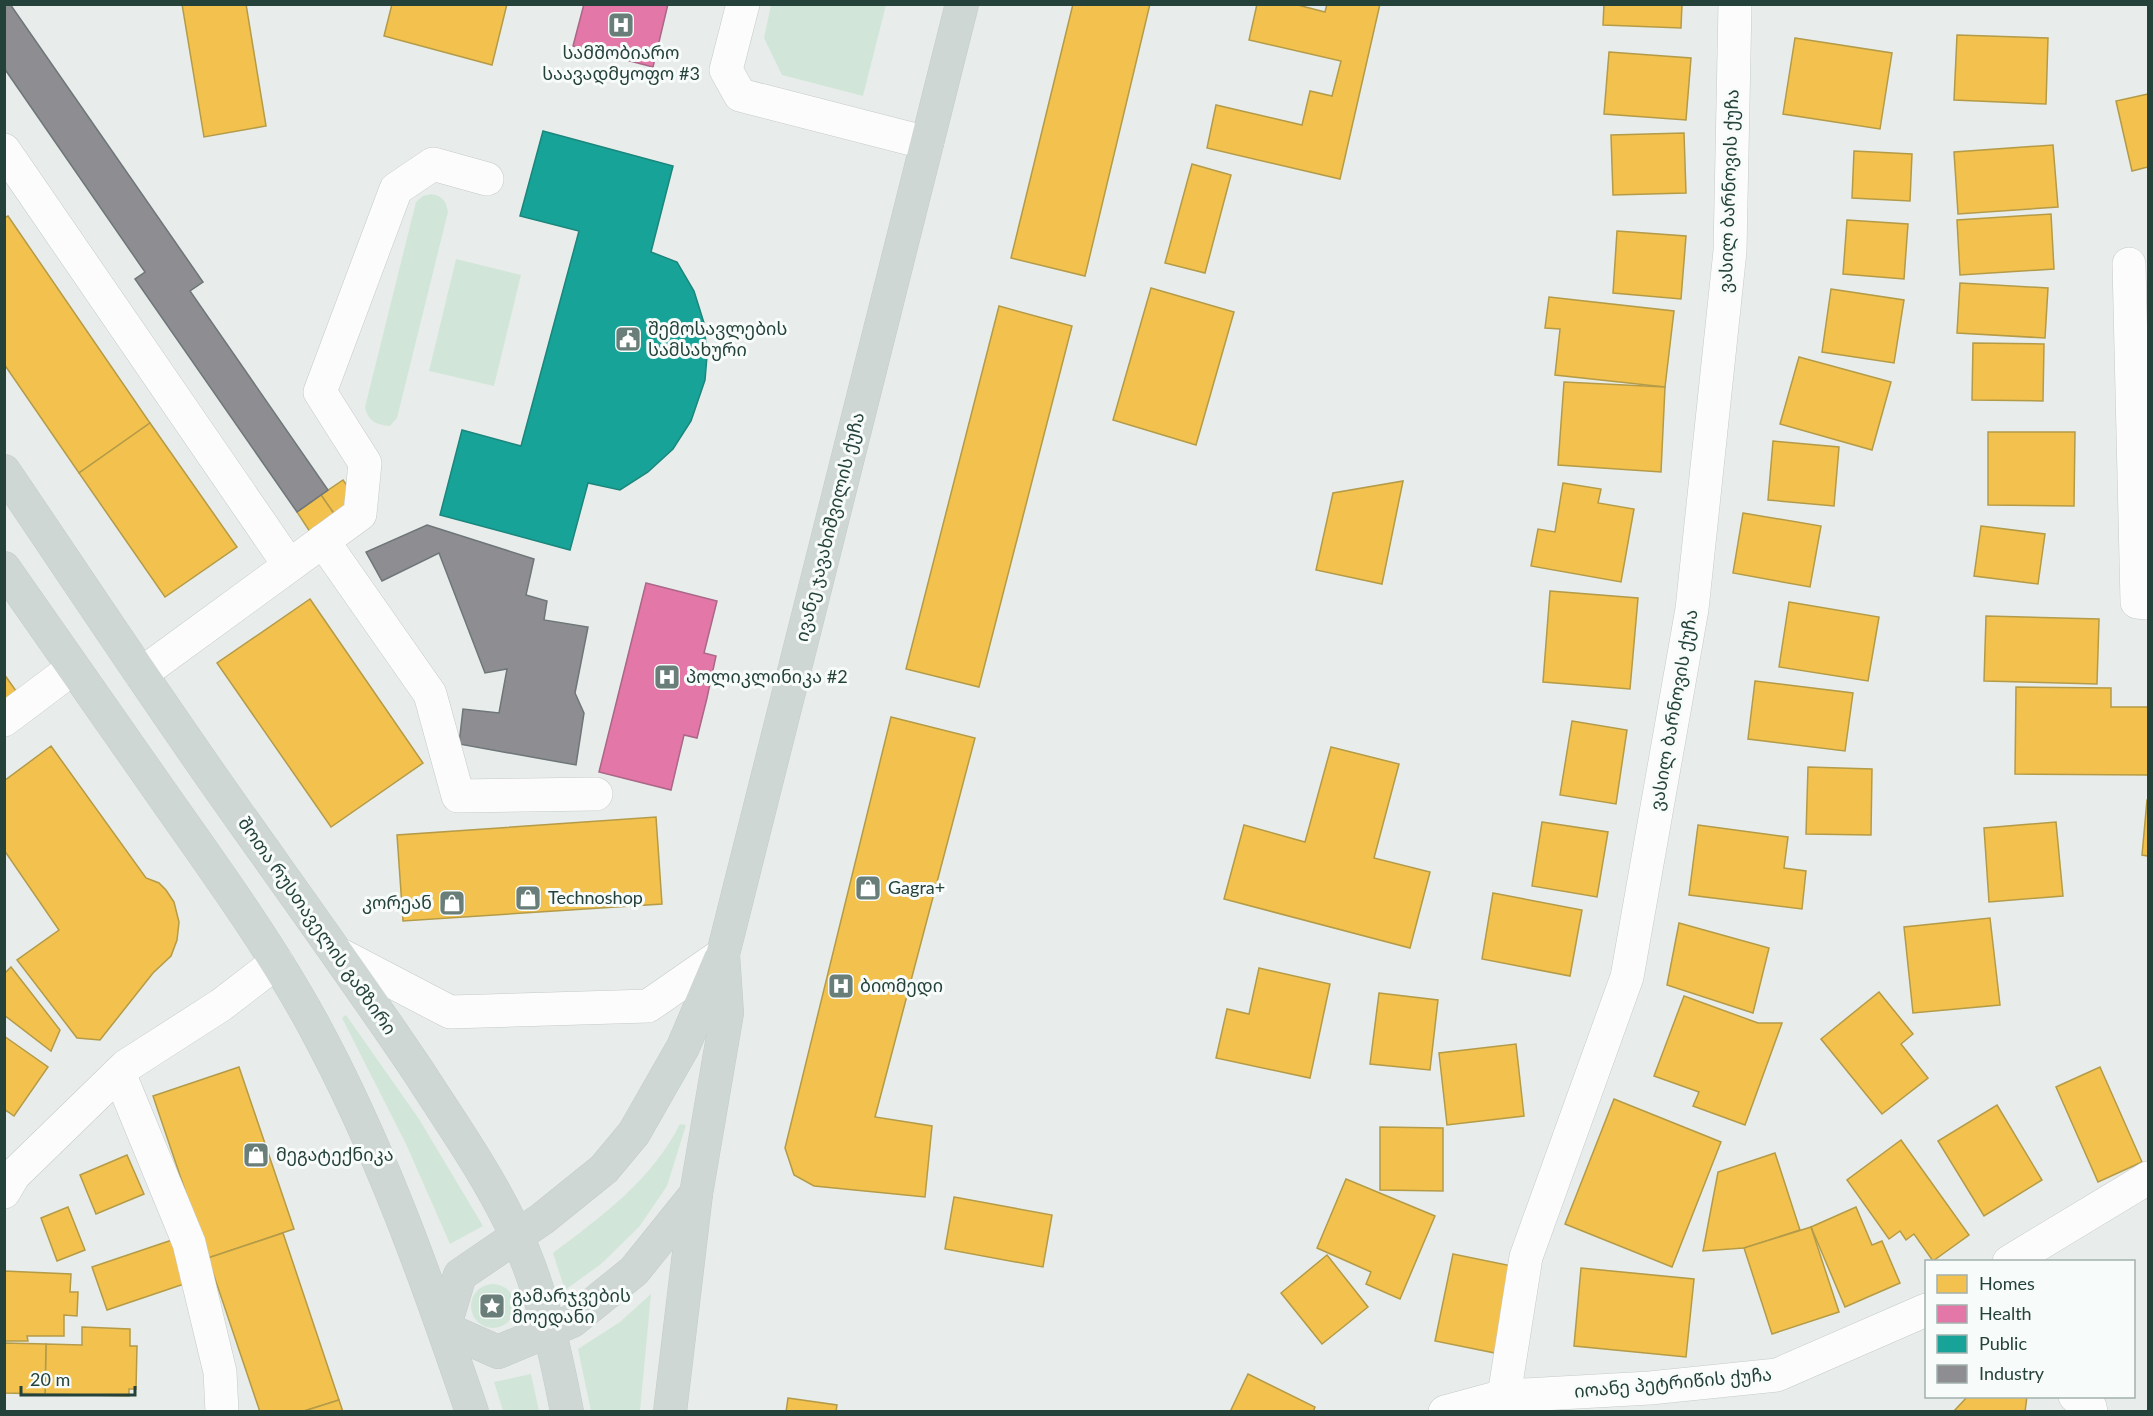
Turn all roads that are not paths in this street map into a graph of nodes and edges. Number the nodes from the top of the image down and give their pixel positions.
1 (743, 4) edge
2 (962, 4) edge
3 (1735, 4) edge
4 (927, 143) junction
5 (4, 150) edge
6 (487, 179) dead end
7 (2129, 264) dead end
8 (4, 471) edge
9 (323, 541) junction
10 (289, 565) junction
11 (4, 568) edge
12 (2148, 603) edge
13 (73, 668) junction
14 (141, 674) junction
15 (4, 720) edge
16 (596, 794) dead end
17 (339, 954) junction
18 (723, 954) junction
19 (277, 962) junction
20 (119, 1073) junction
21 (2148, 1178) edge
22 (4, 1192) edge
23 (696, 1194) junction
24 (517, 1237) junction
25 (2013, 1260) edge
26 (1925, 1310) edge
27 (444, 1328) junction
28 (548, 1330) junction
29 (1504, 1395) junction
30 (2078, 1398) edge
31 (1650, 1400) edge
32 (222, 1412) edge
33 (472, 1412) edge
34 (567, 1412) edge
35 (670, 1412) edge
36 (1445, 1412) edge
37 (2091, 1412) edge

1 - 4 street
2 - 4 main road, ივანე ჯავახიშვილის ქუჩა
3 - 29 street, ვასილ ბარნოვის ქუჩა
4 - 18 main road, ივანე ჯავახიშვილის ქუჩა
5 - 10 street
6 - 9 street
7 - 12 street
8 - 14 main road, შოთა რუსთაველის გამზირი
9 - 10 street
9 - 16 street
10 - 14 street
11 - 13 main road
13 - 15 street
13 - 19 main road
14 - 17 main road, შოთა რუსთაველის გამზირი
17 - 18 street
17 - 24 main road, შოთა რუსთაველის გამზირი
18 - 23 main road, ივანე ჯავახიშვილის ქუჩა
18 - 24 main road
19 - 20 street
19 - 27 main road
20 - 22 street
20 - 32 street
21 - 25 street
23 - 28 main road
23 - 35 main road, ივანე ჯავახიშვილის ქუჩა
24 - 27 main road
24 - 28 main road, შოთა რუსთაველის გამზირი
26 - 31 street, იოანე პეტრიწის ქუჩა
27 - 28 main road
27 - 33 main road
28 - 34 main road, შოთა რუსთაველის გამზირი
29 - 31 street, იოანე პეტრიწის ქუჩა
29 - 36 street, იოანე პეტრიწის ქუჩა
30 - 37 street

